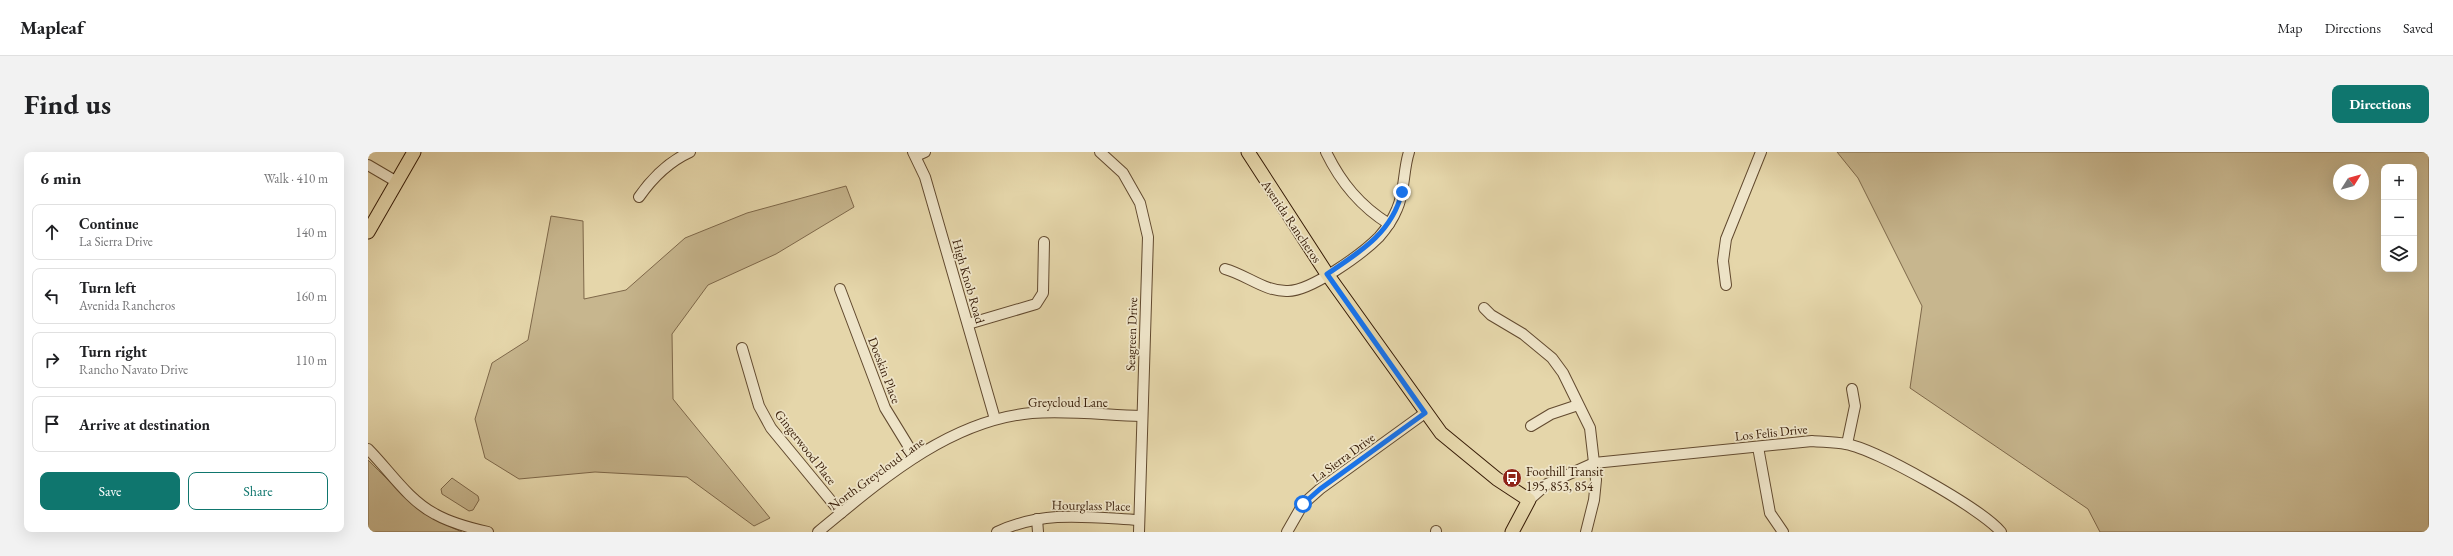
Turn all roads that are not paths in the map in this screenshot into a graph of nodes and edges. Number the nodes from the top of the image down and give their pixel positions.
1 (414, 152) edge
2 (690, 152) edge
3 (1100, 152) edge
4 (1248, 152) edge
5 (1326, 152) edge
6 (1409, 152) edge
7 (1761, 152) edge
8 (918, 153) edge
9 (368, 165) edge
10 (397, 182) junction
11 (639, 197) dead end
12 (1389, 224) junction
13 (368, 232) edge
14 (1044, 242) dead end
15 (1225, 269) dead end
16 (1327, 274) junction
17 (1726, 285) dead end
18 (840, 289) dead end
19 (1484, 308) dead end
20 (968, 324) junction
21 (742, 348) dead end
22 (1852, 389) dead end
23 (1578, 405) junction
24 (1425, 413) junction
25 (1141, 416) junction
26 (995, 419) junction
27 (1531, 426) dead end
28 (1847, 444) junction
29 (1758, 446) junction
30 (368, 449) edge
31 (915, 457) junction
32 (1594, 463) junction
33 (1529, 500) junction
34 (841, 513) junction
35 (1037, 518) junction
36 (1138, 520) junction
37 (488, 532) edge
38 (818, 532) edge
39 (997, 532) edge
40 (1038, 532) edge
41 (1139, 532) edge
42 (1287, 532) edge
43 (1512, 532) edge
44 (1586, 532) edge
45 (1783, 532) edge
46 (2001, 532) edge

1 - 10 main road
2 - 11 street
3 - 25 street, Seagreen Drive
4 - 16 main road, Avenida Rancheros
5 - 12 street
6 - 12 street
7 - 17 street
8 - 20 street, High Knob Road
9 - 10 street
10 - 13 main road
12 - 16 street
14 - 20 street
15 - 16 street
16 - 24 main road, Avenida Rancheros
18 - 31 street, Doeskin Place
19 - 23 street
20 - 26 street, High Knob Road
21 - 34 street, Gingerwood Place
22 - 28 street
23 - 27 street
23 - 32 street
24 - 33 main road, Avenida Rancheros
24 - 42 street, La Sierra Drive
25 - 26 street, Greycloud Lane
25 - 36 street, Seagreen Drive
26 - 31 street, North Greycloud Lane
28 - 29 street, Los Felis Drive
28 - 46 street, Los Felis Drive
29 - 32 street, Los Felis Drive
29 - 45 street
30 - 37 street
31 - 34 street, North Greycloud Lane
32 - 33 street, Los Felis Drive
32 - 44 street
33 - 43 main road
34 - 38 street, North Greycloud Lane
35 - 36 street, Hourglass Place
35 - 39 street, Hourglass Place
35 - 40 street
36 - 41 street, Seagreen Drive

